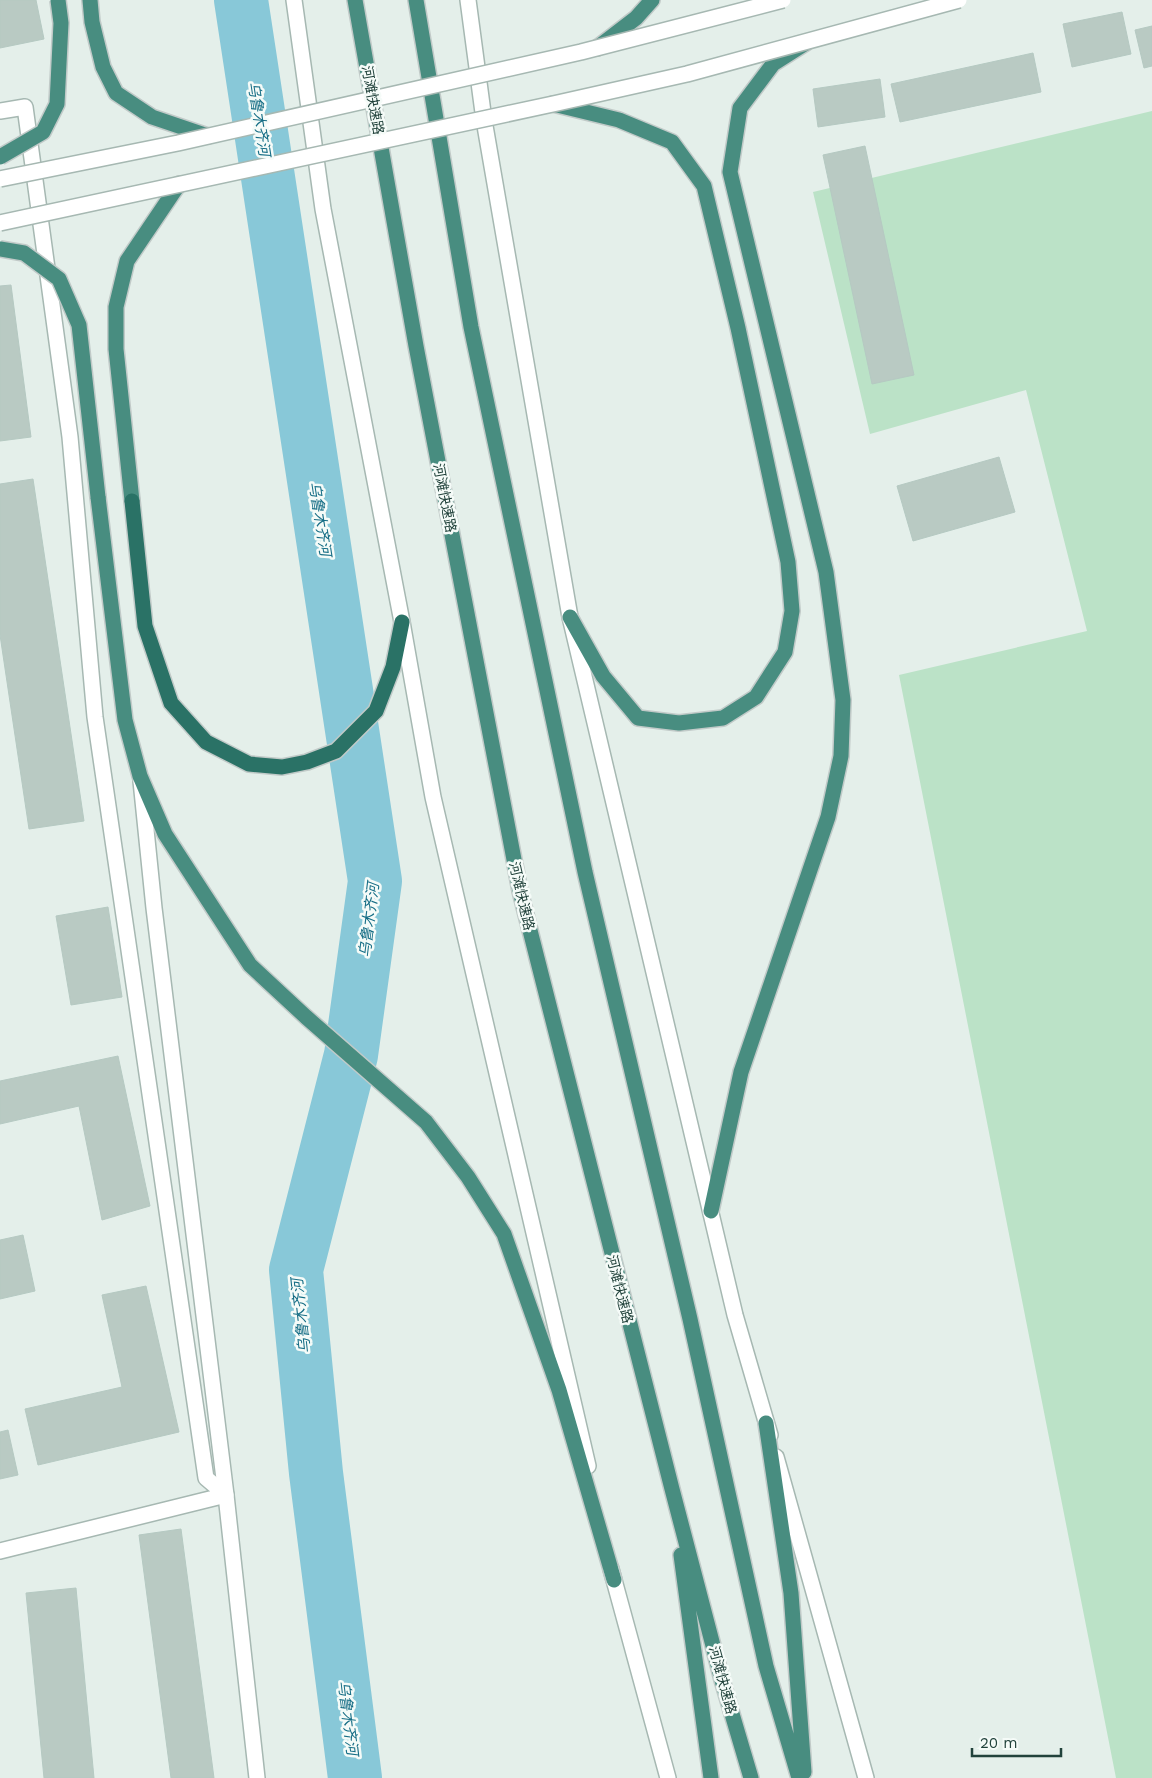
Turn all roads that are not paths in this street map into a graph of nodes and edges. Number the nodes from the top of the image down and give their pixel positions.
1 (58, 0) edge
2 (90, 0) edge
3 (294, 0) edge
4 (355, 0) edge
5 (416, 0) edge
6 (468, 0) edge
7 (652, 0) edge
8 (783, 0) edge
9 (959, 0) edge
10 (814, 38) junction
11 (597, 48) junction
12 (552, 104) junction
13 (0, 112) edge
14 (208, 136) junction
15 (0, 157) edge
16 (0, 179) edge
17 (179, 184) junction
18 (0, 222) edge
19 (0, 249) edge
20 (570, 617) junction
21 (402, 622) junction
22 (140, 776) junction
23 (711, 1211) junction
24 (766, 1423) junction
25 (672, 1490) junction
26 (226, 1495) junction
27 (0, 1551) edge
28 (614, 1580) junction
29 (257, 1778) edge
30 (668, 1778) edge
31 (711, 1778) edge
32 (751, 1778) edge
33 (799, 1778) edge
34 (804, 1778) edge
35 (866, 1778) edge

1 - 15 highway, bridge
2 - 14 highway
3 - 21 street
4 - 25 highway, 河滩快速路
5 - 33 highway
6 - 20 street
7 - 11 highway
8 - 11 street, bridge
9 - 10 street, bridge
10 - 12 street, bridge
10 - 23 highway, bridge
11 - 14 street, bridge
12 - 17 street, bridge
12 - 20 highway
13 - 26 street
14 - 16 street, bridge
17 - 18 street, bridge
17 - 21 highway
19 - 22 highway, bridge
20 - 23 street
21 - 28 street
22 - 26 street
22 - 28 highway
23 - 24 street
24 - 34 highway
24 - 35 street
25 - 31 highway
25 - 32 highway, 河滩快速路
26 - 27 street
26 - 29 street
28 - 30 street

